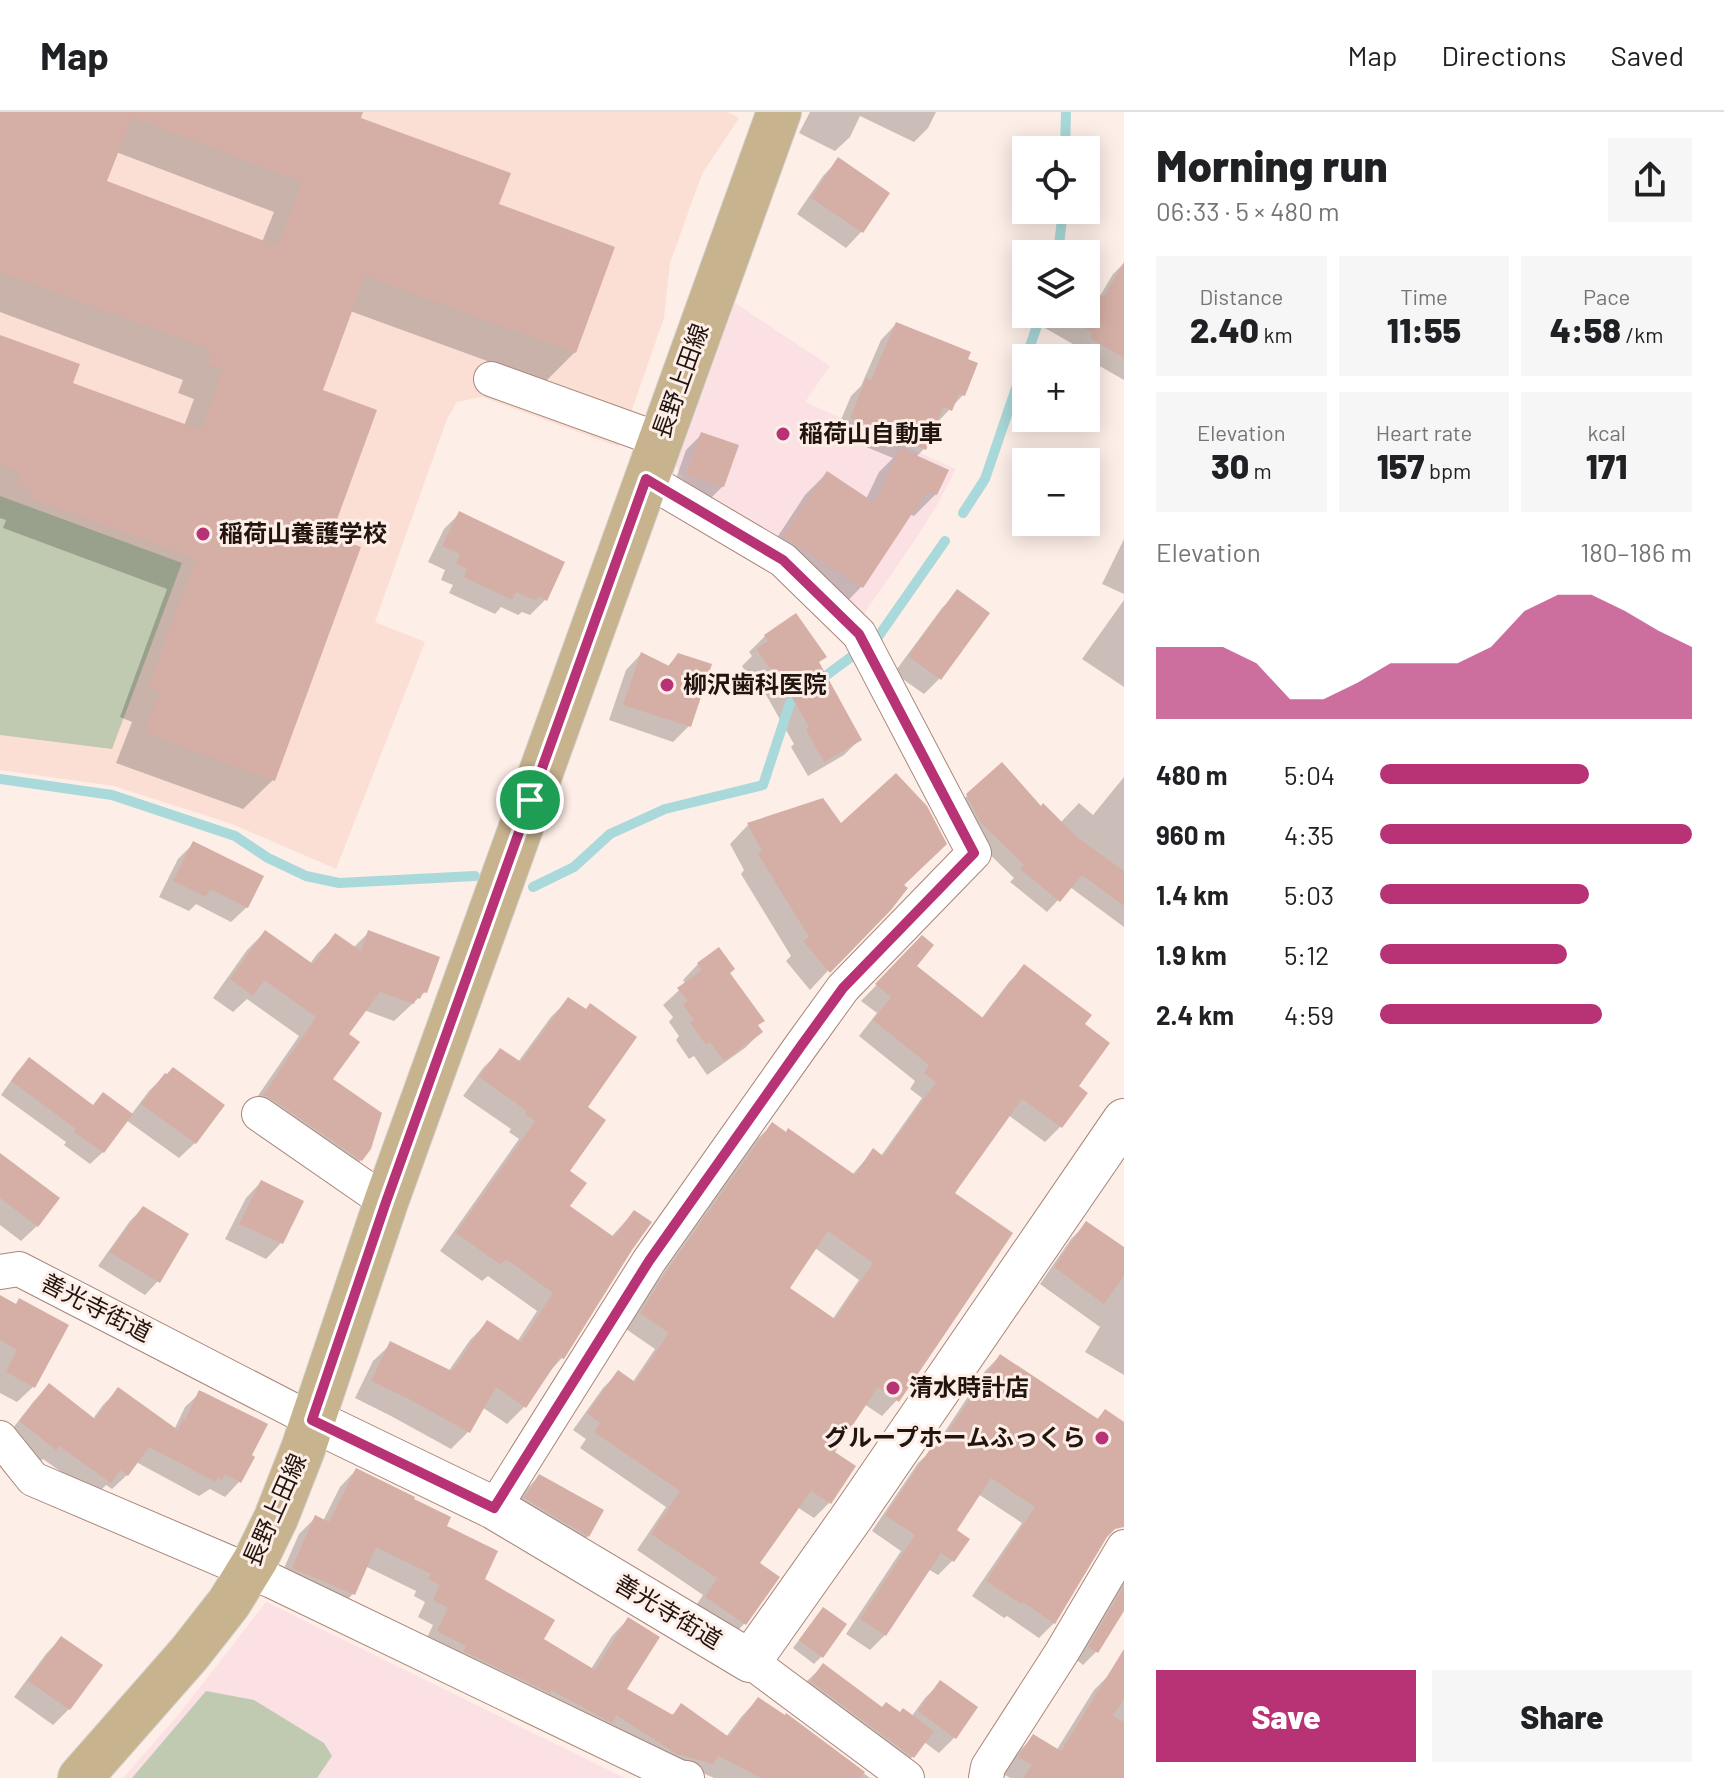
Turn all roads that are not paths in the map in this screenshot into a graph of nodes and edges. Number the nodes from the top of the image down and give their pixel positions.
1 (779, 112) edge
2 (491, 379) dead end
3 (653, 459) junction
4 (259, 1114) dead end
5 (1124, 1120) edge
6 (386, 1202) junction
7 (6, 1263) edge
8 (312, 1420) junction
9 (0, 1438) edge
10 (494, 1508) junction
11 (1124, 1547) edge
12 (249, 1571) junction
13 (750, 1661) junction
14 (80, 1778) edge
15 (687, 1778) edge
16 (907, 1778) edge
17 (986, 1778) edge

1 - 3 main road, 長野上田線
2 - 3 street
3 - 6 main road, 長野上田線
3 - 10 street
4 - 6 street
5 - 13 street
6 - 8 main road, 長野上田線
7 - 8 street, 善光寺街道
8 - 10 street, 善光寺街道
8 - 12 main road, 長野上田線
9 - 12 street
10 - 13 street, 善光寺街道
11 - 17 street
12 - 14 main road, 長野上田線
12 - 15 street
13 - 16 street

